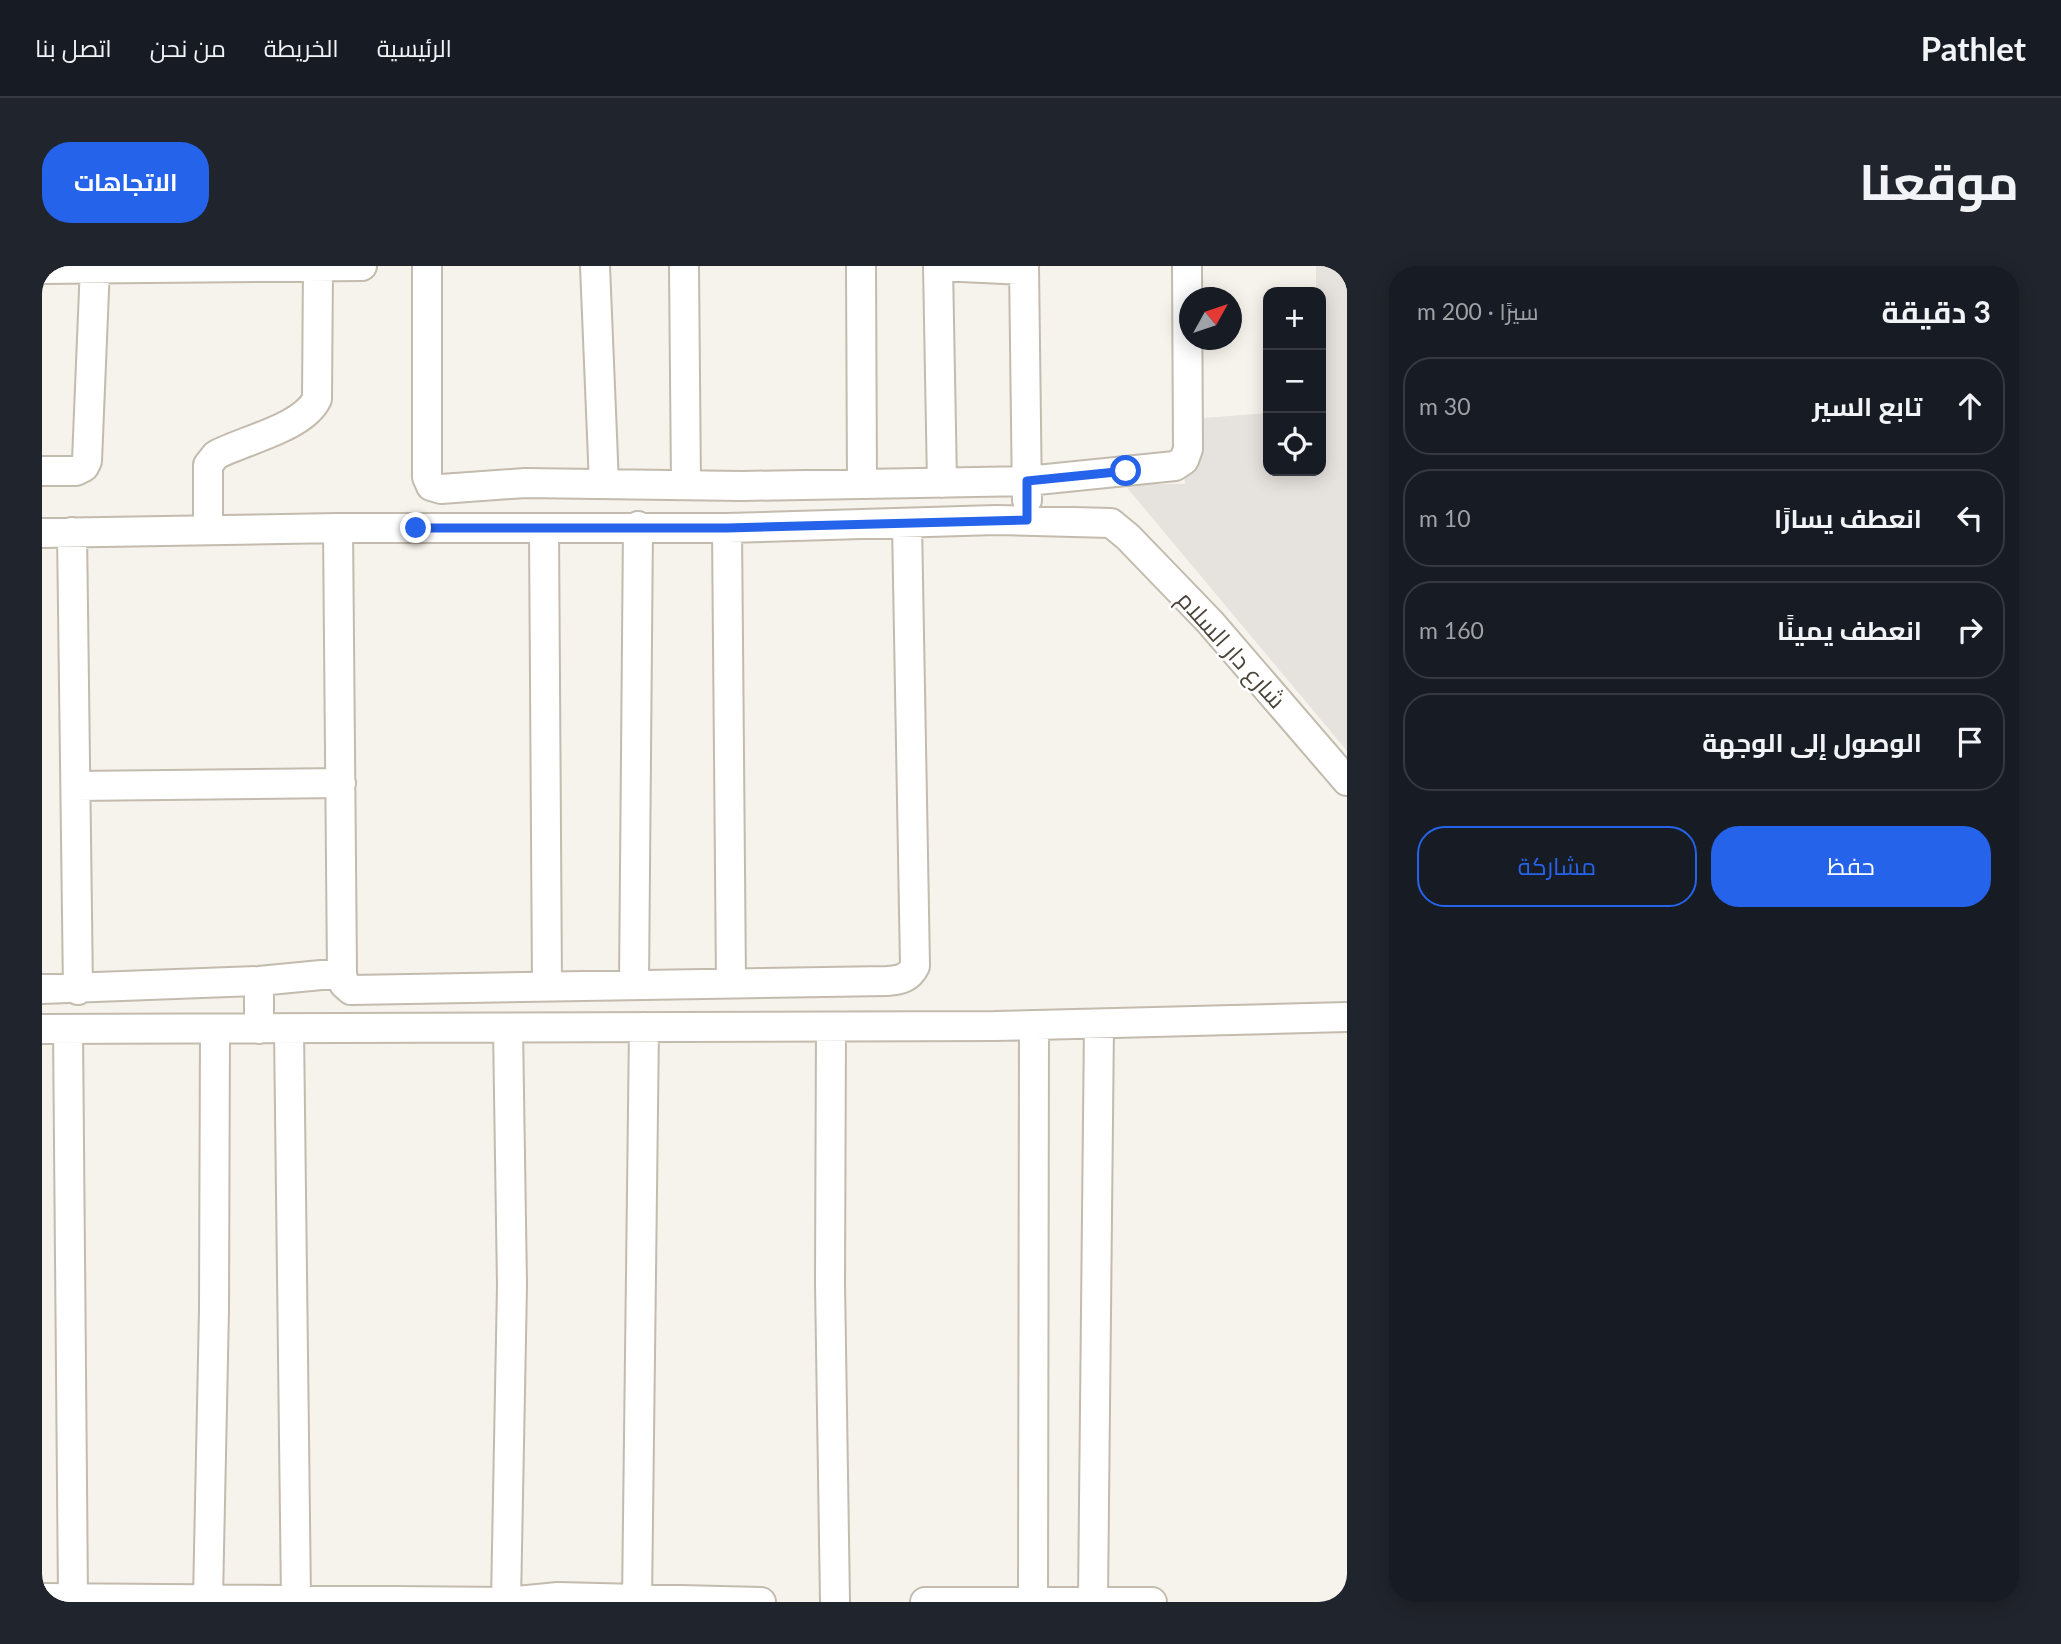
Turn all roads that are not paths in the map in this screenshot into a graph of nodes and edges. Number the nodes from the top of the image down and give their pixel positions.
1 (362, 266) edge
2 (427, 266) edge
3 (595, 266) edge
4 (684, 266) edge
5 (861, 266) edge
6 (939, 266) edge
7 (1187, 266) edge
8 (95, 267) edge
9 (318, 267) edge
10 (1024, 268) edge
11 (42, 269) edge
12 (42, 471) edge
13 (1027, 481) junction
14 (942, 483) junction
15 (604, 484) junction
16 (862, 484) junction
17 (686, 485) junction
18 (1027, 520) junction
19 (907, 523) junction
20 (638, 526) junction
21 (338, 528) junction
22 (727, 528) junction
23 (208, 529) junction
24 (544, 529) junction
25 (72, 532) junction
26 (42, 533) edge
27 (1347, 781) edge
28 (341, 783) junction
29 (76, 786) junction
30 (342, 973) junction
31 (259, 981) junction
32 (731, 983) junction
33 (634, 985) junction
34 (547, 986) junction
35 (42, 989) edge
36 (78, 990) junction
37 (1347, 1017) edge
38 (1100, 1024) junction
39 (1034, 1025) junction
40 (644, 1027) junction
41 (831, 1027) junction
42 (289, 1028) junction
43 (508, 1028) junction
44 (55, 1029) edge
45 (215, 1029) junction
46 (259, 1029) junction
47 (42, 1598) edge
48 (74, 1598) junction
49 (208, 1599) junction
50 (296, 1600) junction
51 (637, 1600) edge
52 (1093, 1600) edge
53 (253, 1601) edge
54 (377, 1602) edge
55 (506, 1602) edge
56 (748, 1602) edge
57 (835, 1602) edge
58 (941, 1602) edge
59 (1020, 1602) edge
60 (1033, 1602) edge
61 (1039, 1602) edge
62 (1152, 1602) edge

1 - 9 street
2 - 15 street
3 - 15 street
4 - 17 street
5 - 16 street
6 - 10 street
6 - 14 street
7 - 13 street
8 - 9 street
8 - 11 street
8 - 12 street
9 - 23 street
10 - 13 street
13 - 14 street
13 - 18 street
14 - 16 street
15 - 17 street
16 - 17 street
18 - 19 street
18 - 27 street, شارع دار السلام
19 - 22 street
19 - 32 street
20 - 22 street
20 - 24 street
20 - 33 street
21 - 23 street
21 - 24 street
21 - 28 street
22 - 32 street
23 - 25 street
24 - 34 street
25 - 26 street
25 - 29 street
28 - 29 street
28 - 30 street
29 - 36 street
30 - 31 street
30 - 34 street
31 - 36 street
31 - 46 street
32 - 33 street
33 - 34 street
35 - 36 street
37 - 38 street
38 - 39 street
38 - 52 street
39 - 41 street
39 - 60 street
40 - 41 street
40 - 43 street
40 - 51 street
41 - 57 street
42 - 43 street
42 - 46 street
42 - 50 street
43 - 55 street
44 - 45 street
44 - 48 street
45 - 46 street
45 - 49 street
47 - 48 street
48 - 49 street
49 - 53 street
50 - 53 street
50 - 54 street
51 - 55 street
51 - 56 street
52 - 61 street
52 - 62 street
54 - 55 street
58 - 59 street

